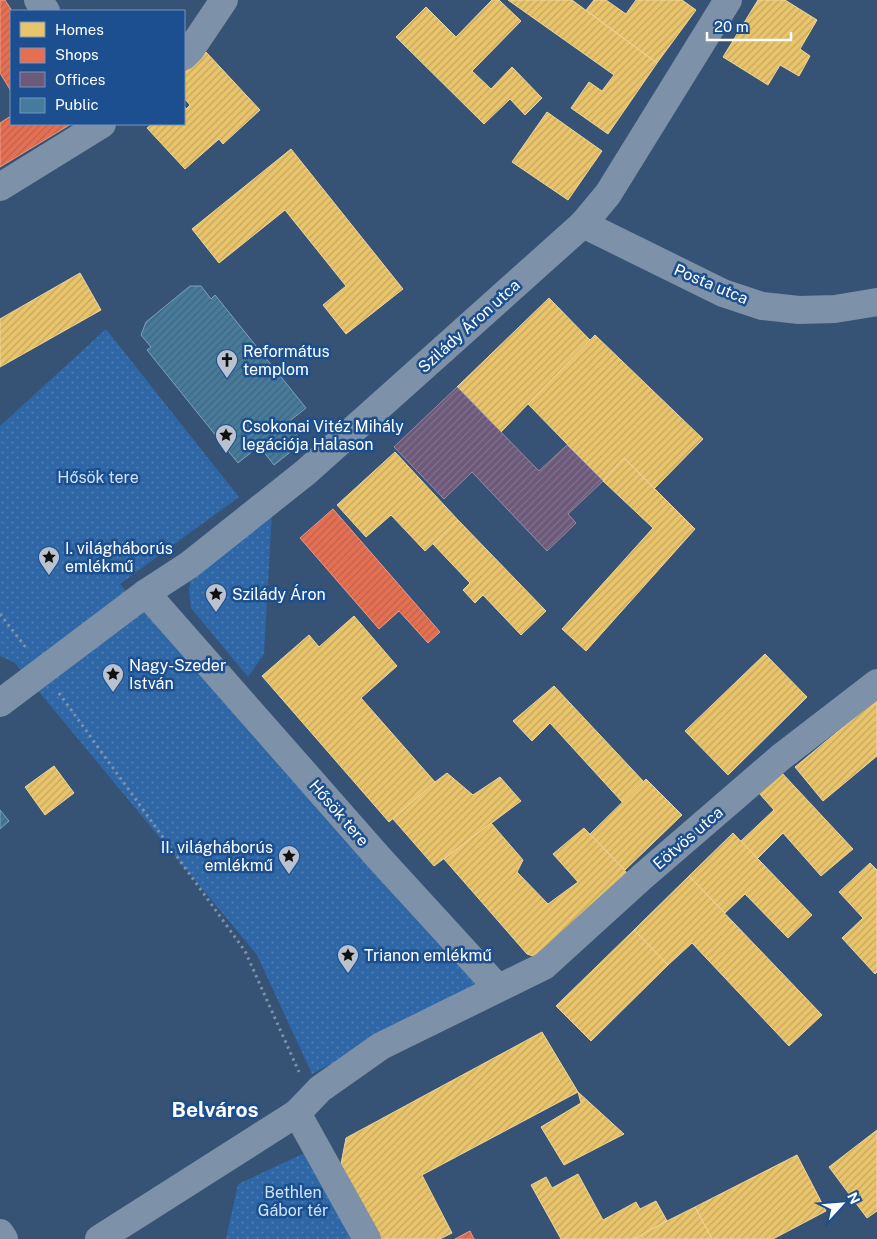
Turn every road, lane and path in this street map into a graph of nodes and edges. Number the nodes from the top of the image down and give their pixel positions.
1 (224, 0) edge
2 (728, 0) edge
3 (185, 55) edge
4 (100, 125) edge
5 (0, 187) edge
6 (583, 224) junction
7 (877, 302) edge
8 (146, 594) junction
9 (0, 614) edge
10 (44, 671) junction
11 (877, 683) edge
12 (0, 703) edge
13 (498, 988) junction
14 (300, 1075) dead end
15 (297, 1113) junction
16 (0, 1233) edge
17 (4, 1239) edge
18 (99, 1239) edge
19 (367, 1239) edge

1 - 3 street
2 - 6 street, Szilády Áron utca
4 - 5 street
6 - 7 street, Posta utca
6 - 8 street, Szilády Áron utca
8 - 10 street
8 - 13 street, Hősök tere
9 - 10 path
10 - 12 street
10 - 14 path
11 - 13 street, Eötvös utca
13 - 15 street
15 - 18 street
15 - 19 street
16 - 17 street

